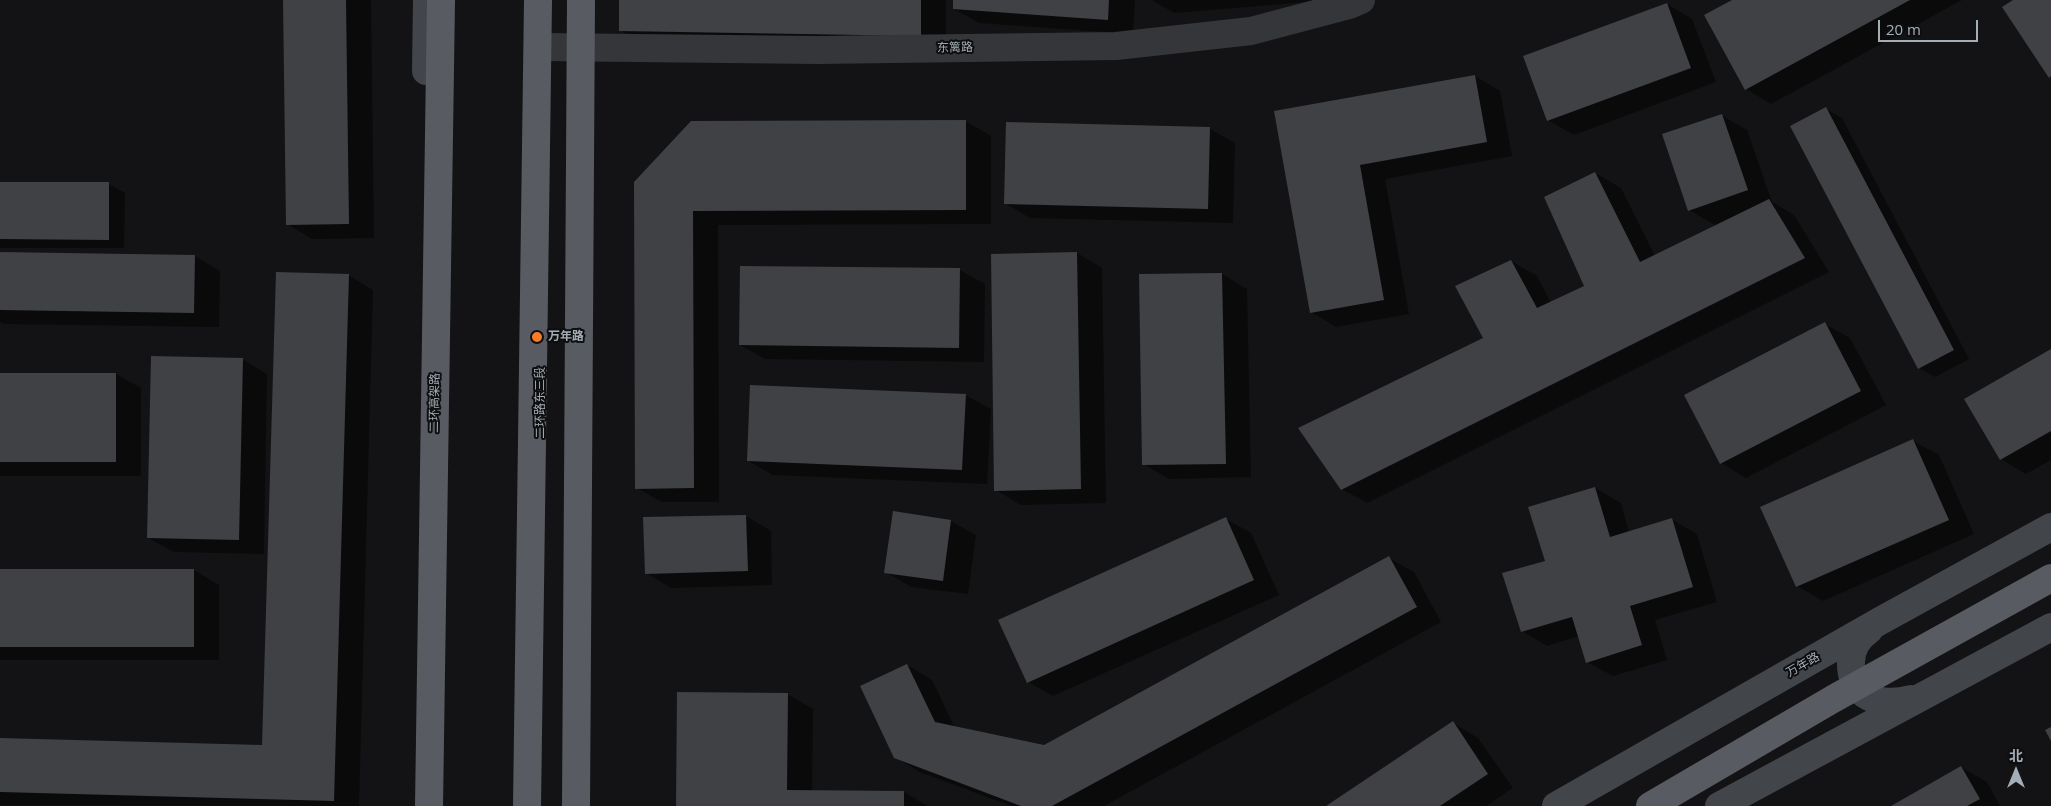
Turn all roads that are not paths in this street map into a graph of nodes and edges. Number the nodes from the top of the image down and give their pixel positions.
1 (427, 0) edge
2 (441, 0) edge
3 (538, 0) edge
4 (546, 0) edge
5 (581, 0) edge
6 (1361, 0) edge
7 (544, 47) junction
8 (2051, 527) edge
9 (2051, 578) edge
10 (1880, 621) junction
11 (2051, 627) edge
12 (1923, 696) junction
13 (1727, 804) edge
14 (419, 806) edge
15 (429, 806) edge
16 (527, 806) edge
17 (538, 806) edge
18 (576, 806) edge
19 (1556, 806) edge
20 (1650, 806) edge

1 - 14 main road
2 - 15 highway, 二环高架路
3 - 16 highway
4 - 7 main road, 二环路东三段
5 - 18 highway, bridge
6 - 7 street, 东篱路
7 - 17 main road, 二环路东三段
8 - 10 main road, 万年路
9 - 20 highway, bridge
10 - 12 main road
10 - 19 main road, 万年路
11 - 12 main road
12 - 13 main road

